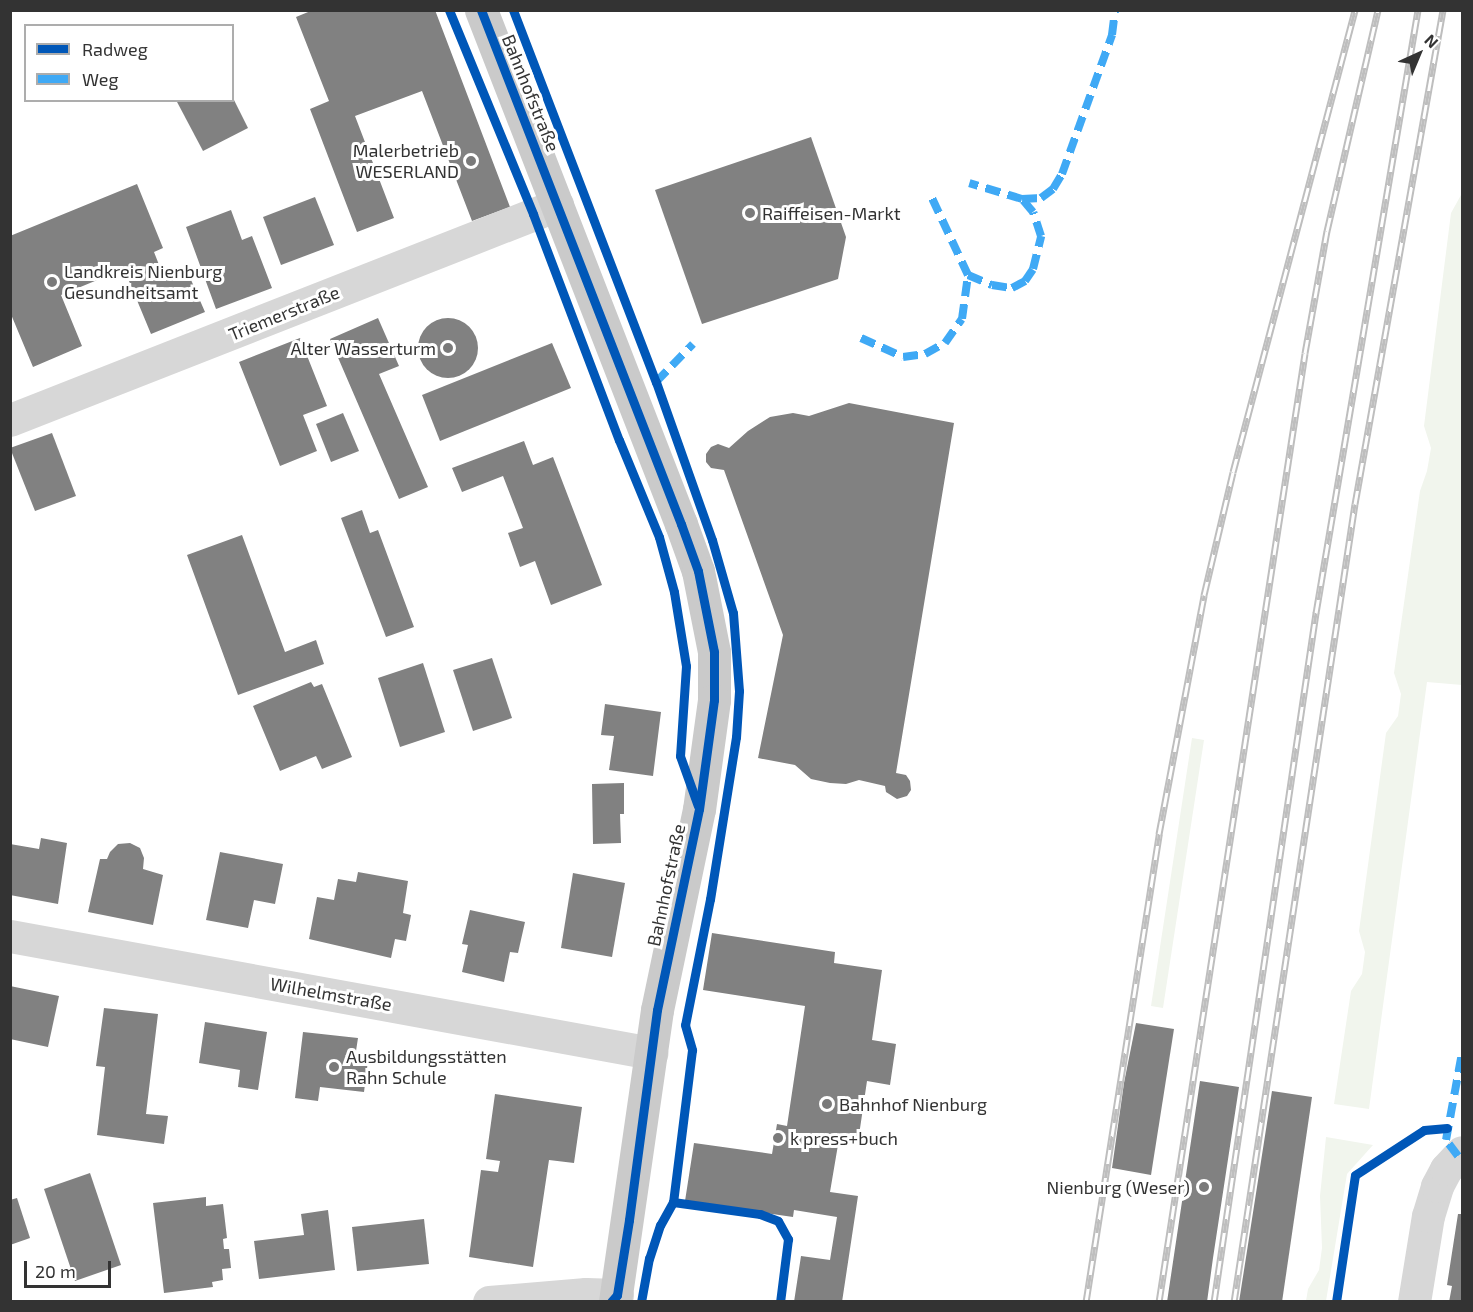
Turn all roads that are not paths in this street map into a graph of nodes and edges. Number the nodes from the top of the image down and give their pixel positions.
1 (481, 10) edge
2 (557, 205) junction
3 (10, 420) edge
4 (10, 936) edge
5 (651, 1053) junction
6 (1460, 1154) edge
7 (616, 1298) edge
8 (489, 1302) edge
9 (1414, 1302) edge

1 - 2 main road, Bahnhofstraße
2 - 3 street, Triemerstraße
2 - 5 main road, Bahnhofstraße
4 - 5 street, Wilhelmstraße
5 - 7 main road, Bahnhofstraße
6 - 9 street
7 - 8 street

